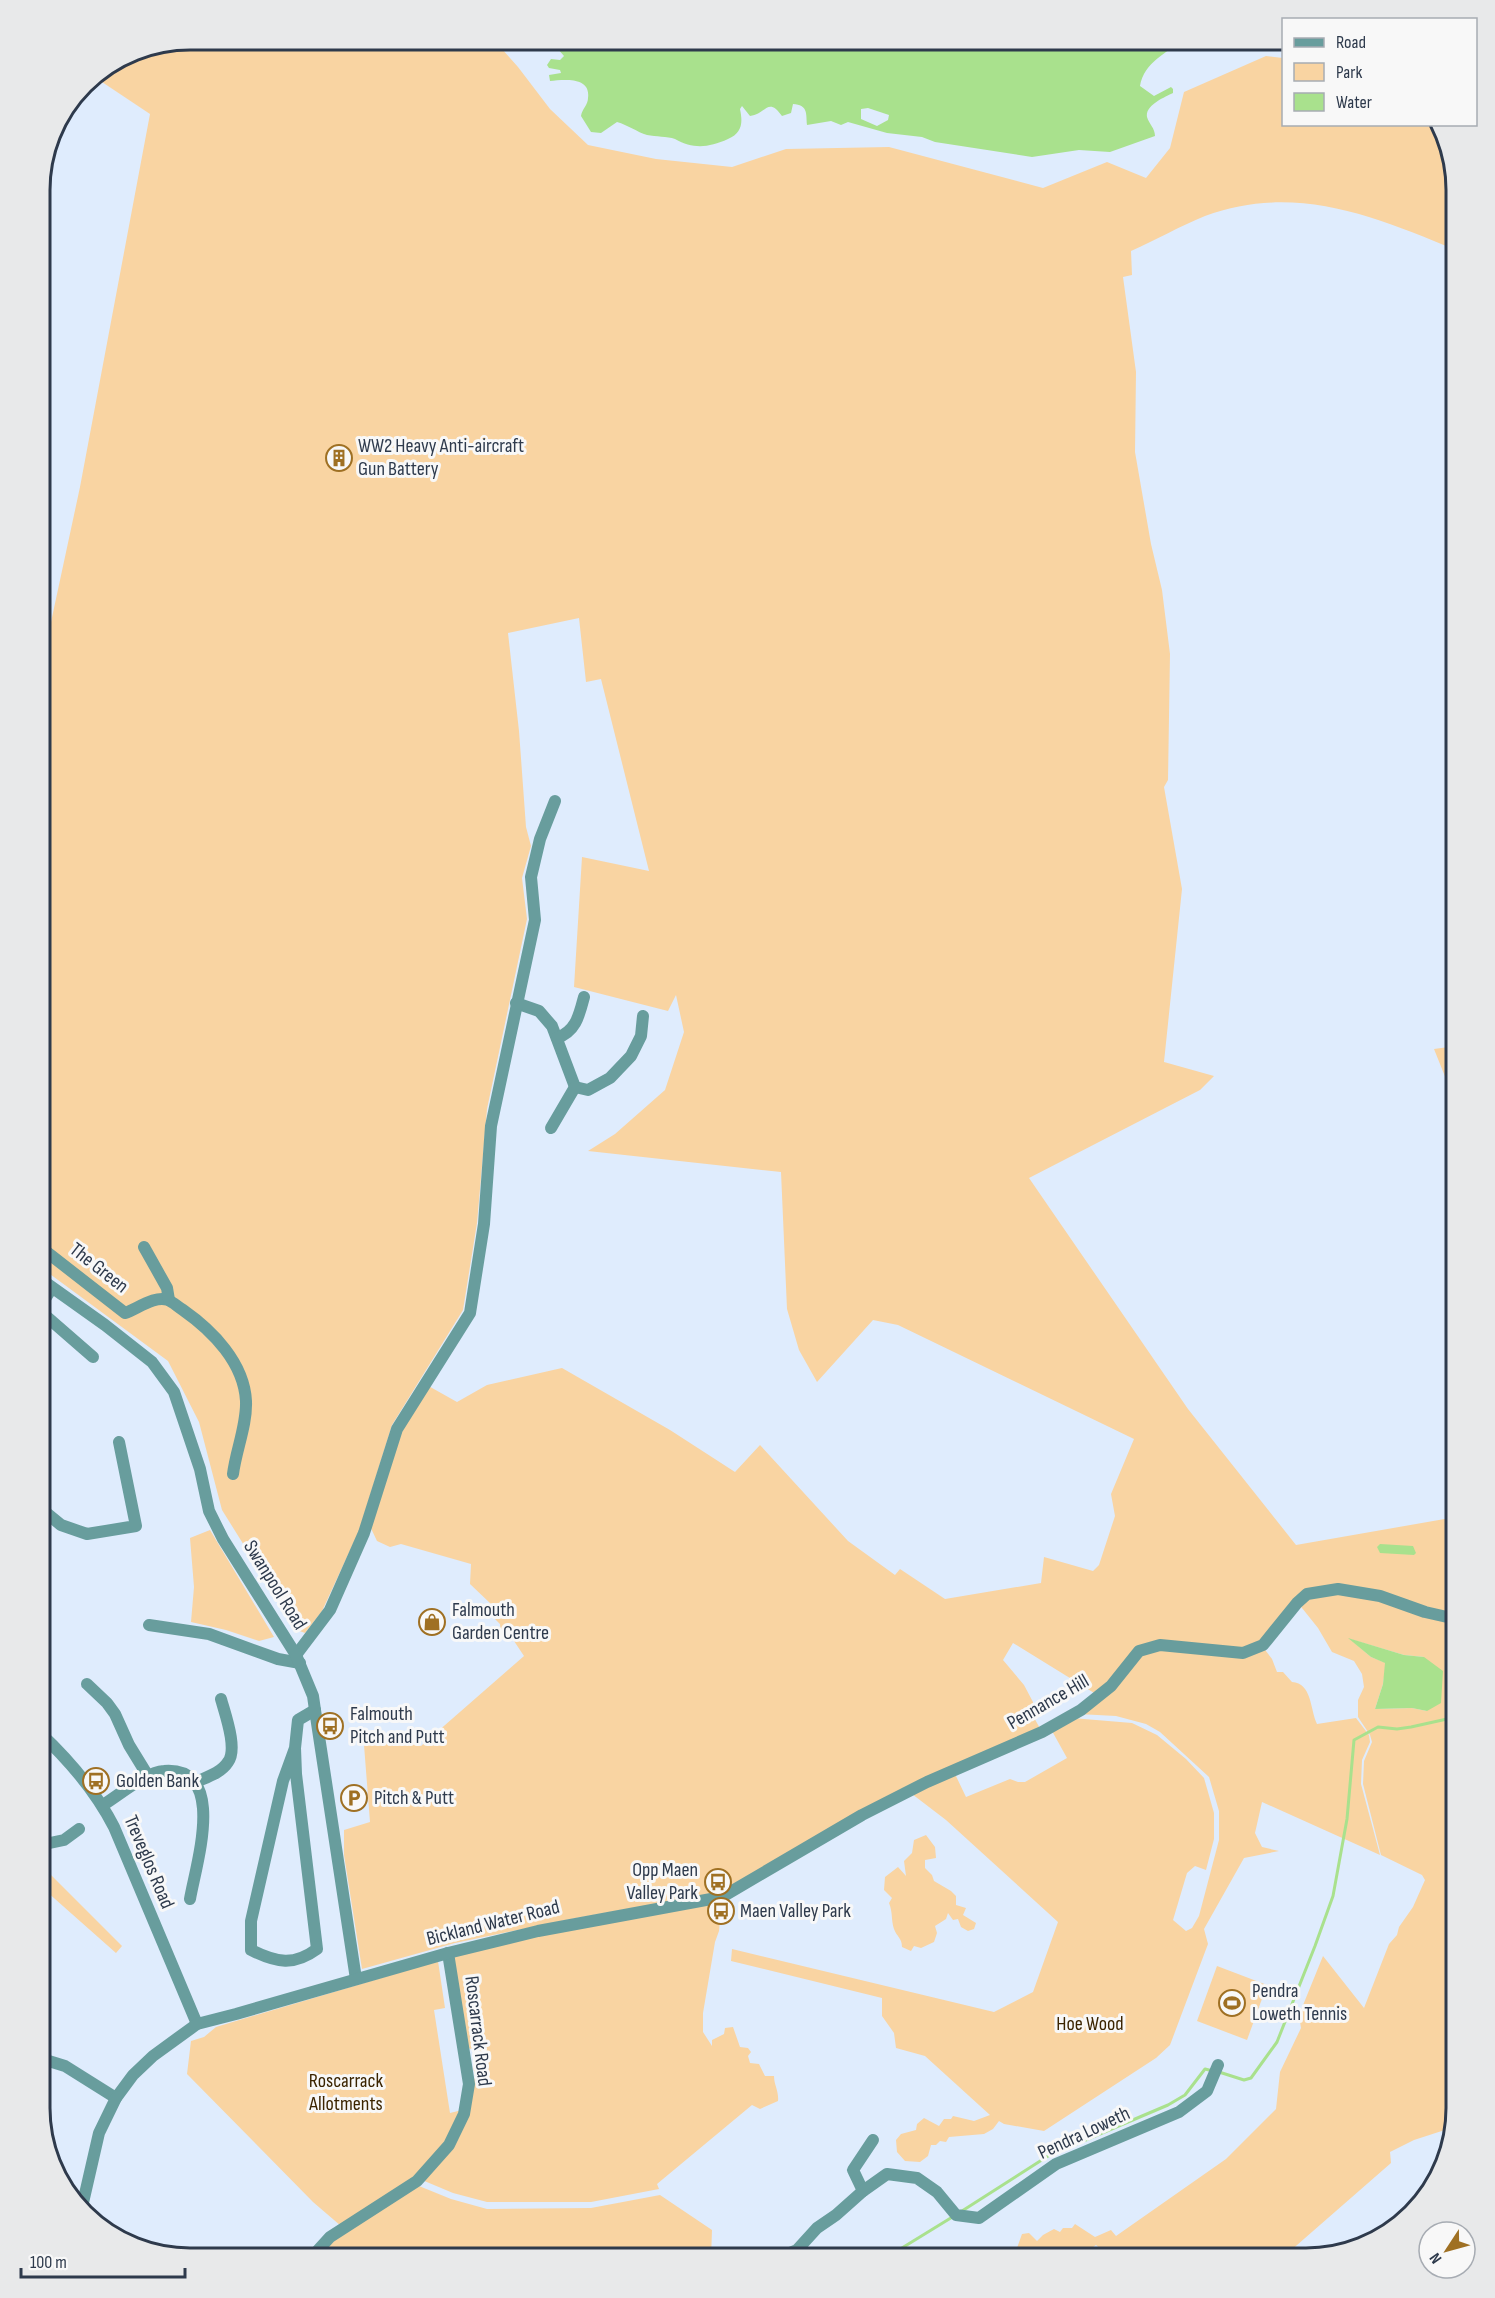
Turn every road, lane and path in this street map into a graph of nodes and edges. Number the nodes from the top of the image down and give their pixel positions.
1 (555, 801) dead end
2 (584, 998) dead end
3 (516, 1003) junction
4 (643, 1016) dead end
5 (557, 1038) junction
6 (575, 1087) junction
7 (551, 1128) dead end
8 (144, 1247) dead end
9 (50, 1255) edge
10 (52, 1288) joint
11 (50, 1291) edge
12 (169, 1300) junction
13 (50, 1319) edge
14 (93, 1357) dead end
15 (119, 1442) dead end
16 (233, 1474) dead end
17 (50, 1516) edge
18 (1445, 1617) edge
19 (149, 1625) dead end
20 (298, 1659) junction
21 (87, 1684) dead end
22 (221, 1699) dead end
23 (315, 1710) junction
24 (50, 1743) edge
25 (295, 1748) junction
26 (995, 1754) joint
27 (148, 1776) junction
28 (196, 1782) junction
29 (103, 1805) junction
30 (80, 1829) dead end
31 (50, 1843) edge
32 (190, 1899) dead end
33 (448, 1953) junction
34 (356, 1979) junction
35 (197, 2024) junction
36 (50, 2061) edge
37 (1218, 2065) dead end
38 (116, 2098) junction
39 (873, 2140) dead end
40 (863, 2191) junction
41 (84, 2200) edge
42 (320, 2248) edge
43 (799, 2248) edge

1 - 3 street
2 - 5 street
3 - 5 street
3 - 20 street
4 - 6 street
5 - 6 street
6 - 7 street
8 - 12 street, The Green
9 - 12 street, The Green
10 - 11 street
10 - 20 street, Swanpool Road
12 - 16 street
13 - 14 street
15 - 17 street
18 - 26 street, Pennance Hill
19 - 20 street
20 - 23 street, Swanpool Road
21 - 27 street
22 - 28 street
23 - 25 street
23 - 34 street, Swanpool Road
24 - 29 street, Treveglos Road
25 - 25 street
26 - 33 street, Bickland Water Road
27 - 28 street
27 - 29 street
28 - 32 street
29 - 35 street, Treveglos Road
30 - 31 street
33 - 34 street, Bickland Water Road
33 - 42 street, Roscarrack Road
34 - 35 street, Bickland Water Road
35 - 38 street, Bickland Water Road
36 - 38 street
37 - 40 street, Pendra Loweth
38 - 41 street, Bickland Water Road
39 - 40 street
40 - 43 street, Pendra Loweth

